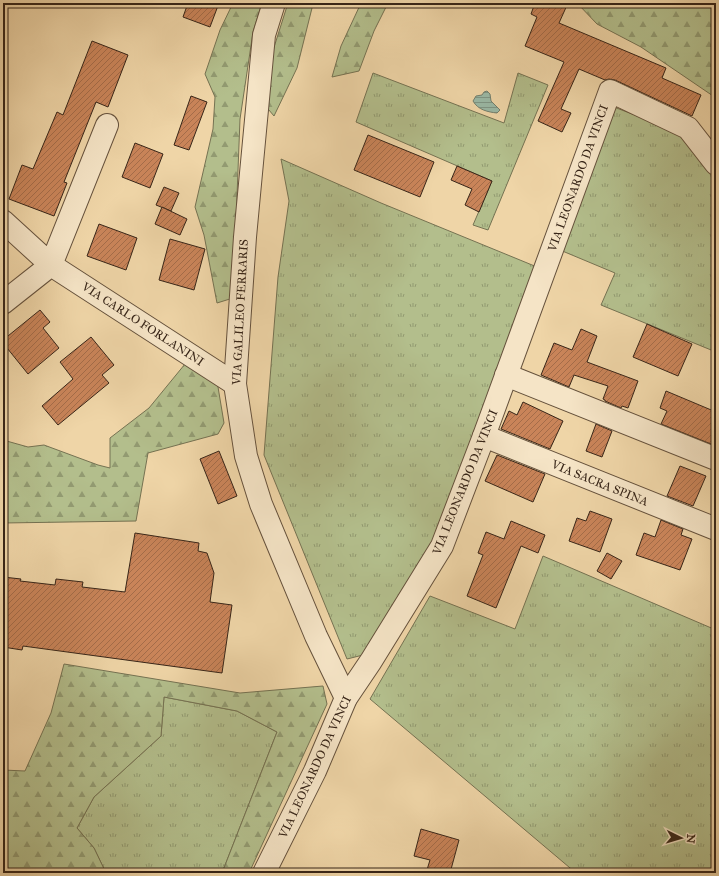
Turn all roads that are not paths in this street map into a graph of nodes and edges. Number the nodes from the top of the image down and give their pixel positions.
1 (274, 3) edge
2 (107, 125) dead end
3 (716, 164) edge
4 (3, 221) edge
5 (51, 265) junction
6 (3, 303) edge
7 (506, 375) junction
8 (235, 384) junction
9 (484, 436) junction
10 (716, 459) edge
11 (716, 529) edge
12 (346, 698) junction
13 (264, 873) edge

1 - 8 street, VIA GALILEO FERRARIS
2 - 5 street
3 - 7 street, VIA LEONARDO DA VINCI
4 - 5 street, VIA CARLO FORLANINI
5 - 6 street
5 - 8 street, VIA CARLO FORLANINI
7 - 9 street, VIA LEONARDO DA VINCI
7 - 10 street
8 - 12 street, VIA GALILEO FERRARIS
9 - 11 street, VIA SACRA SPINA
9 - 12 street, VIA LEONARDO DA VINCI
12 - 13 street, VIA LEONARDO DA VINCI

